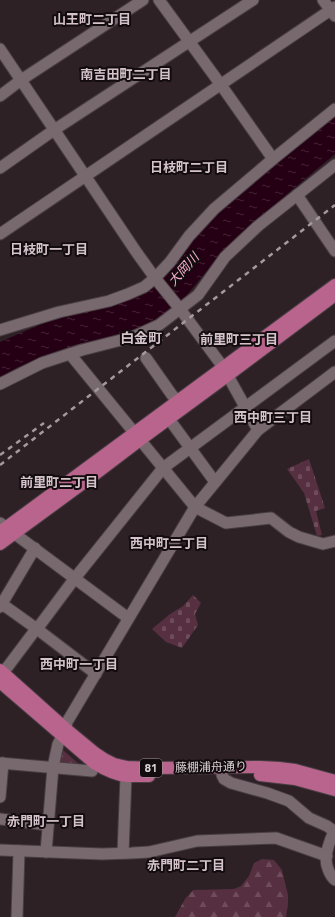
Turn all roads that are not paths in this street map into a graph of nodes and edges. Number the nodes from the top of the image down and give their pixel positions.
1 (143, 0) edge
2 (159, 0) edge
3 (253, 0) edge
4 (323, 0) edge
5 (334, 11) edge
6 (189, 41) junction
7 (0, 50) edge
8 (21, 80) junction
9 (221, 85) junction
10 (0, 96) edge
11 (335, 109) edge
12 (54, 130) junction
13 (273, 159) junction
14 (335, 166) edge
15 (0, 168) edge
16 (85, 176) junction
17 (297, 195) junction
18 (0, 234) edge
19 (335, 251) edge
20 (156, 279) junction
21 (335, 285) edge
22 (335, 295) edge
23 (179, 308) junction
24 (1, 328) edge
25 (335, 341) edge
26 (70, 354) junction
27 (146, 358) dead end
28 (225, 372) junction
29 (335, 372) edge
30 (0, 384) edge
31 (177, 400) junction
32 (245, 408) junction
33 (169, 419) junction
34 (258, 430) junction
35 (137, 436) junction
36 (191, 448) junction
37 (163, 468) junction
38 (215, 482) junction
39 (194, 507) junction
40 (5, 529) edge
41 (335, 541) edge
42 (0, 544) edge
43 (35, 548) junction
44 (75, 578) junction
45 (1, 606) edge
46 (128, 618) junction
47 (37, 629) junction
48 (96, 674) junction
49 (1, 675) edge
50 (64, 732) junction
51 (1, 763) edge
52 (53, 768) junction
53 (92, 771) dead end
54 (222, 775) junction
55 (126, 776) junction
56 (335, 781) edge
57 (335, 790) edge
58 (0, 797) edge
59 (0, 819) edge
60 (48, 825) junction
61 (0, 850) edge
62 (18, 851) junction
63 (46, 852) junction
64 (123, 853) junction
65 (327, 856) junction
66 (335, 880) edge
67 (17, 917) edge

1 - 8 street
2 - 6 street
3 - 6 street
4 - 5 street
5 - 9 street
6 - 9 street
6 - 12 street
7 - 8 street
8 - 10 street
8 - 12 street
9 - 13 street
9 - 16 street
11 - 13 street
12 - 15 street
12 - 16 street
13 - 20 street
14 - 17 street
16 - 18 street
16 - 20 street
17 - 19 street
17 - 23 street
20 - 23 street
20 - 24 street
21 - 28 main road
22 - 28 main road
23 - 26 street
23 - 28 street
25 - 32 street
26 - 30 street
26 - 35 street
27 - 31 street
28 - 31 main road
28 - 32 street
28 - 33 main road
29 - 34 street
31 - 35 main road
32 - 34 street
32 - 36 street
33 - 35 main road
33 - 36 street
34 - 38 street
35 - 37 street
35 - 40 main road
36 - 37 street
36 - 38 street
37 - 39 street
37 - 44 street
38 - 39 street
39 - 41 street
39 - 46 street
40 - 42 main road
40 - 43 street
43 - 44 street
43 - 45 street
44 - 46 street
44 - 47 street
45 - 47 street
46 - 48 street
47 - 48 street
47 - 49 street
48 - 50 street
49 - 50 main road, 藤棚浦舟通り / 81
50 - 52 street
50 - 55 main road, 藤棚浦舟通り / 81
50 - 56 main road, 藤棚浦舟通り / 81
51 - 52 street
51 - 58 street
52 - 53 street
52 - 60 street
54 - 55 main road, 藤棚浦舟通り / 81
54 - 57 main road, 藤棚浦舟通り / 81
54 - 65 street
55 - 64 street
59 - 60 street
60 - 63 street
61 - 62 street
62 - 63 street
62 - 67 street
63 - 64 street
64 - 65 street
65 - 66 street

